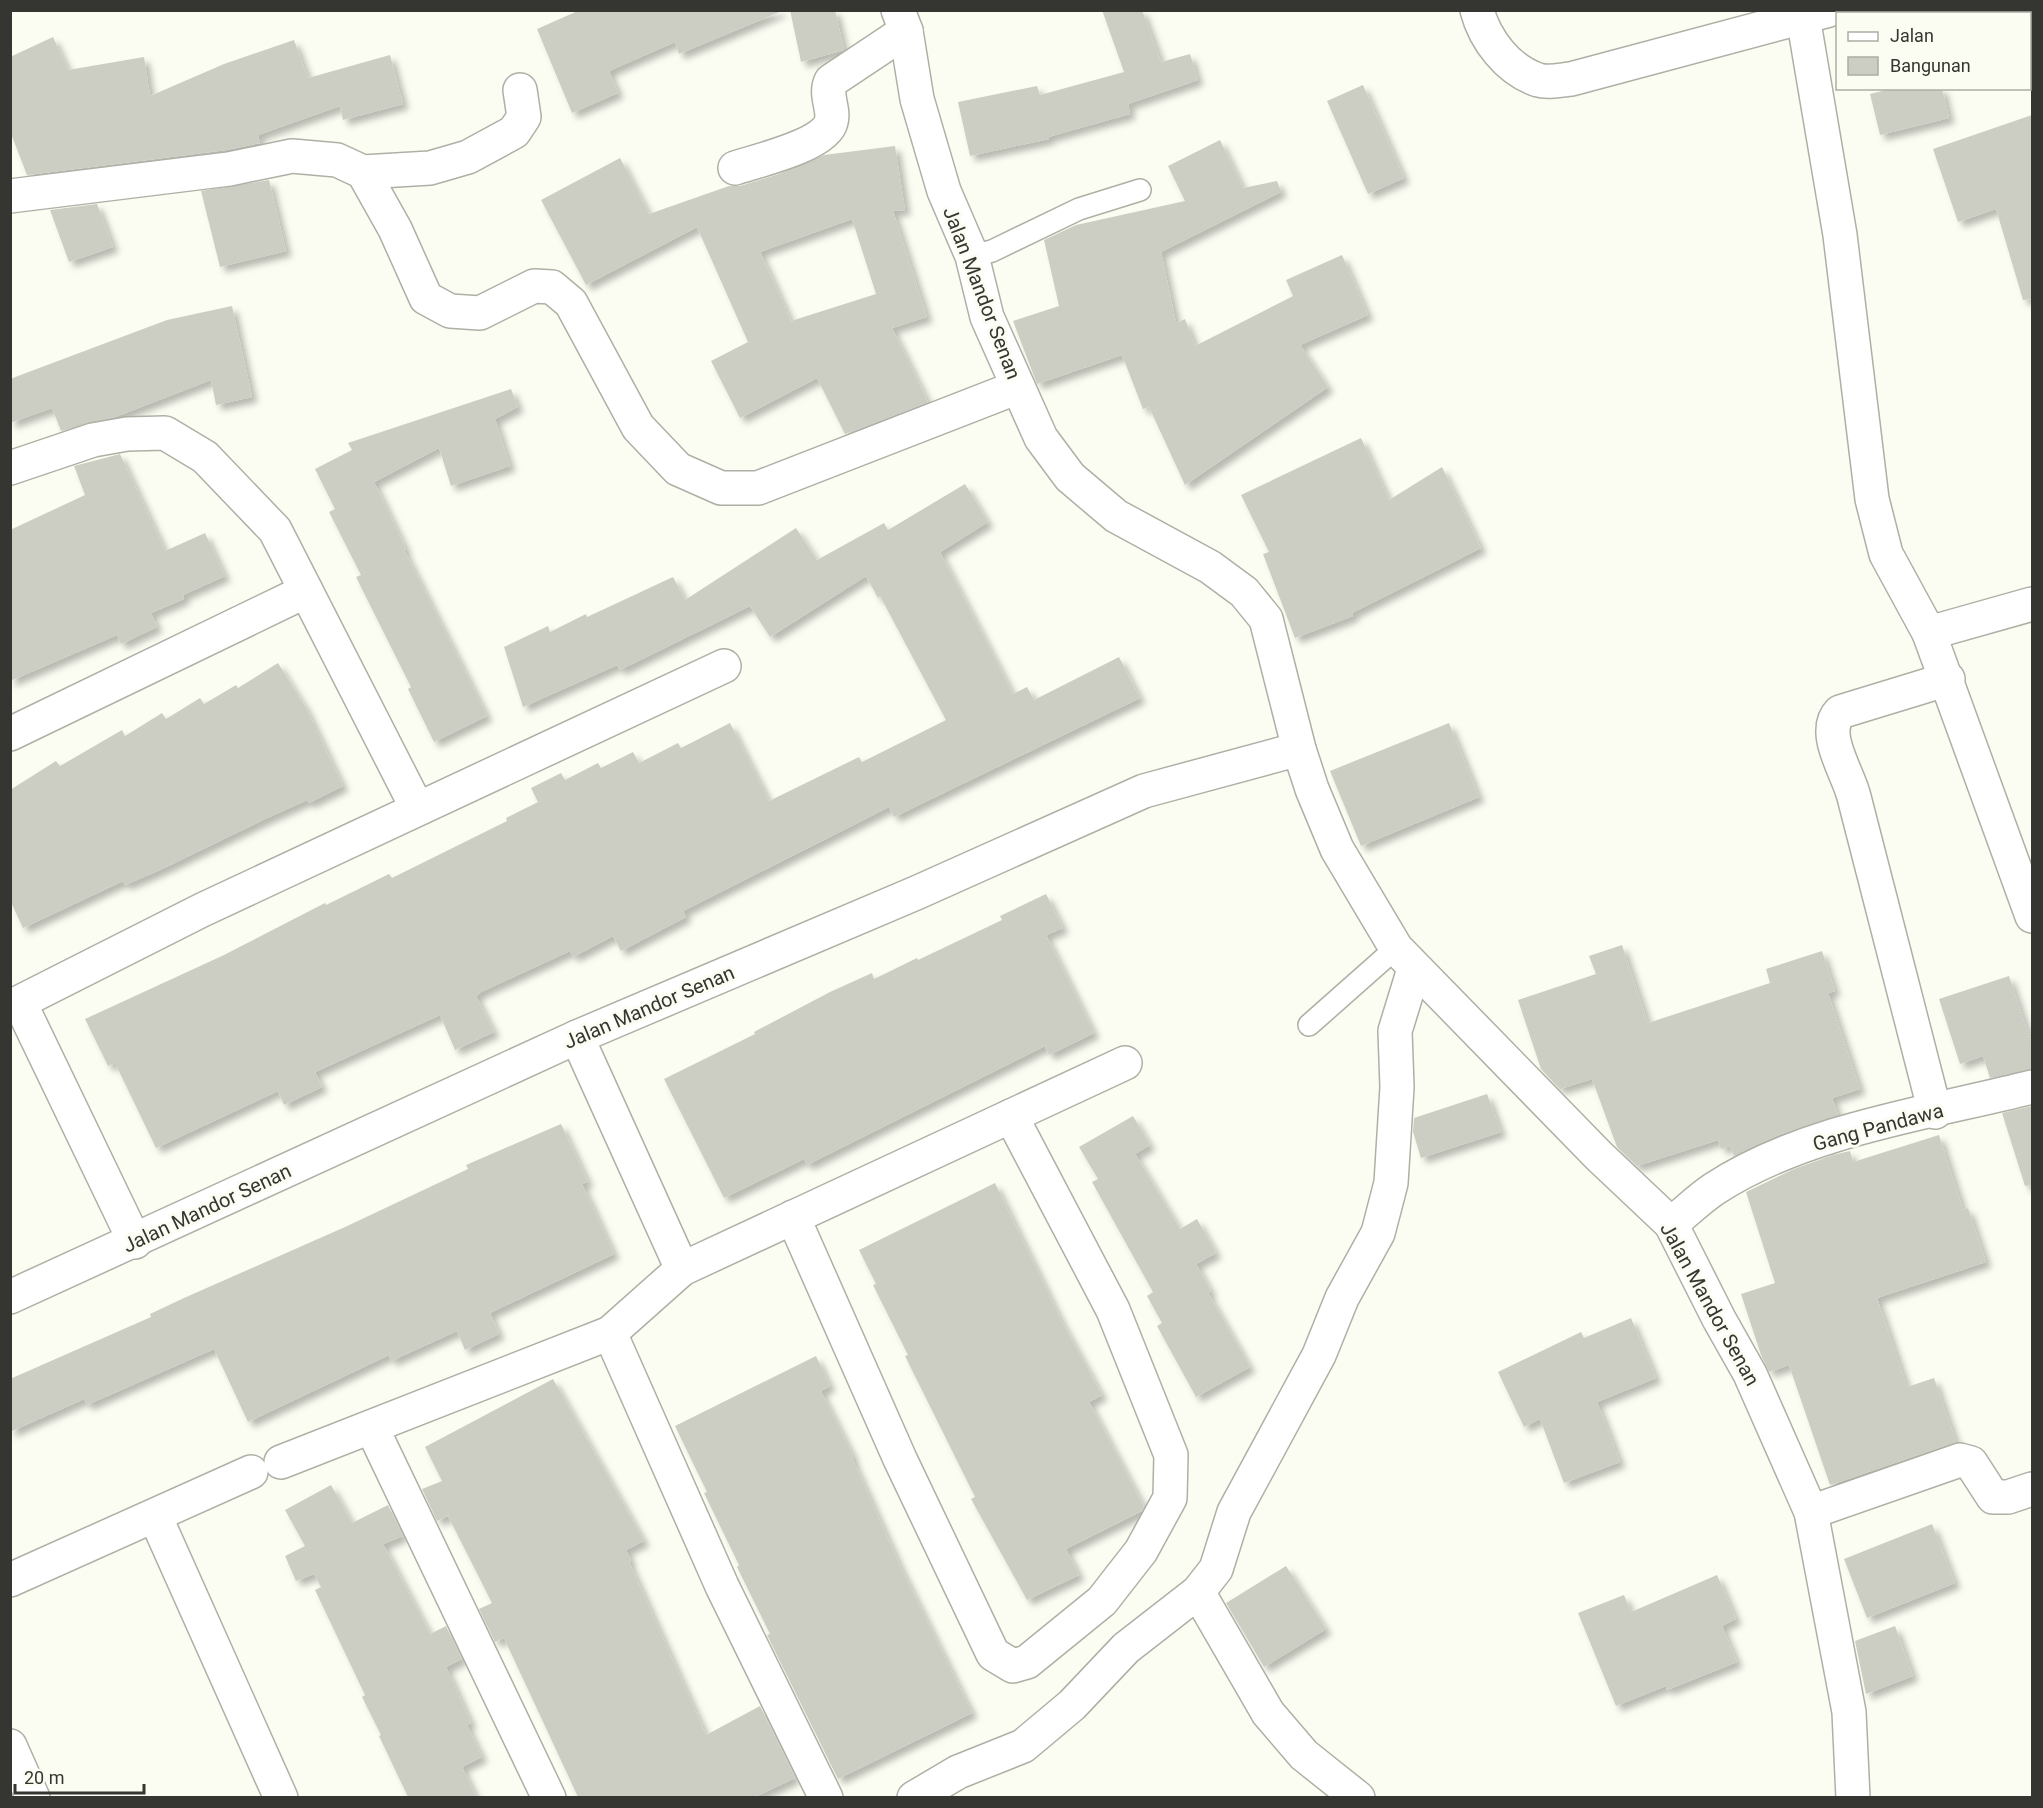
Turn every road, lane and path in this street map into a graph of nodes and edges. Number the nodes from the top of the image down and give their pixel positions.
1 (1477, 10) edge
2 (1816, 14) edge
3 (902, 21) edge
4 (520, 90) dead end
5 (735, 168) dead end
6 (363, 172) junction
7 (1140, 190) dead end
8 (10, 196) edge
9 (972, 256) junction
10 (1018, 387) junction
11 (10, 468) edge
12 (306, 591) junction
13 (2032, 604) edge
14 (1929, 633) junction
15 (724, 666) dead end
16 (1948, 679) junction
17 (10, 734) edge
18 (1299, 749) junction
19 (417, 808) junction
20 (2032, 916) edge
21 (1405, 959) junction
22 (15, 1005) edge
23 (1309, 1024) dead end
24 (577, 1037) junction
25 (1125, 1063) dead end
26 (2032, 1087) edge
27 (1935, 1112) junction
28 (1011, 1116) junction
29 (793, 1217) junction
30 (1671, 1224) junction
31 (135, 1242) junction
32 (682, 1269) junction
33 (10, 1297) edge
34 (610, 1333) junction
35 (372, 1428) junction
36 (2032, 1489) edge
37 (1810, 1512) junction
38 (155, 1516) junction
39 (10, 1580) edge
40 (1198, 1592) junction
41 (10, 1746) edge
42 (33, 1797) edge
43 (281, 1797) edge
44 (549, 1797) edge
45 (826, 1797) edge
46 (914, 1797) edge
47 (1358, 1797) edge
48 (1853, 1797) edge

1 - 2 street
2 - 14 street
3 - 5 street
3 - 9 street, Jalan Mandor Senan
4 - 6 street
6 - 8 street
6 - 10 street
7 - 9 lane
9 - 10 street, Jalan Mandor Senan
10 - 18 street, Jalan Mandor Senan
11 - 12 street
12 - 17 street
12 - 19 street
13 - 14 street
14 - 16 street
15 - 19 street
16 - 20 street
16 - 27 street
18 - 21 street, Jalan Mandor Senan
18 - 24 street, Jalan Mandor Senan
19 - 22 street
21 - 23 lane
21 - 30 street, Jalan Mandor Senan
21 - 40 street
22 - 31 street
24 - 31 street, Jalan Mandor Senan
24 - 32 street
25 - 28 street
26 - 27 street, Gang Pandawa
27 - 30 street, Gang Pandawa
28 - 29 street
28 - 29 street
29 - 32 street
30 - 37 street, Jalan Mandor Senan
31 - 33 street, Jalan Mandor Senan
32 - 34 street
34 - 35 street
34 - 45 street
35 - 38 street
35 - 44 street
36 - 37 street
37 - 48 street, Jalan Mandor Senan
38 - 39 street
38 - 43 street
40 - 46 street
40 - 47 street
41 - 42 street

